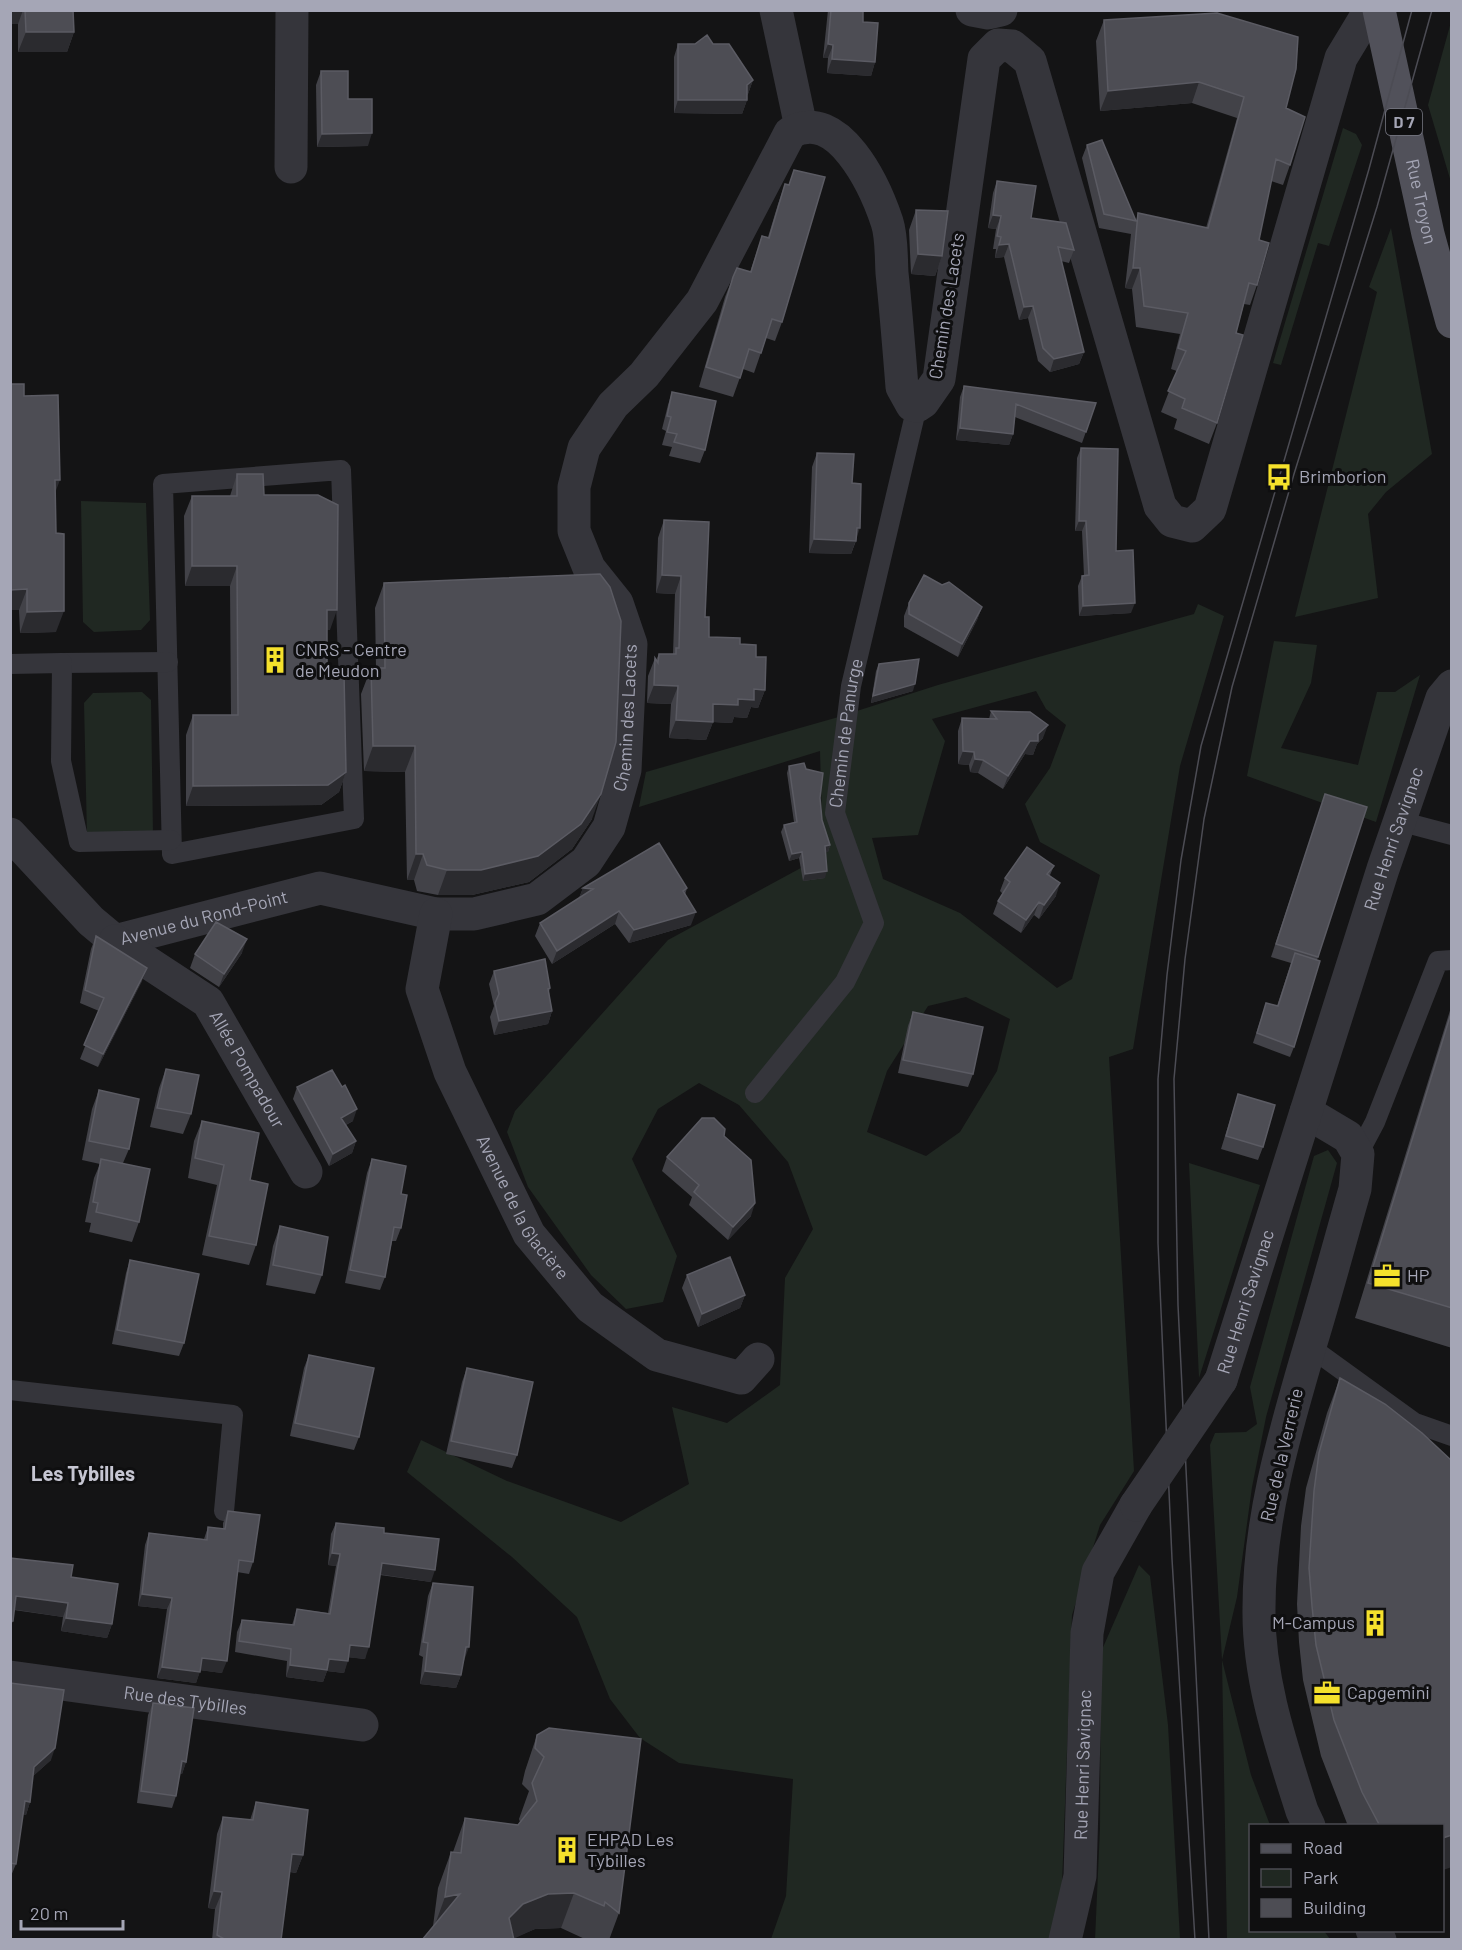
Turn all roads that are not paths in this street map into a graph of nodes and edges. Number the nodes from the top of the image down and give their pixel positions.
1 (292, 10) edge
2 (776, 10) edge
3 (972, 10) edge
4 (1001, 10) edge
5 (1370, 10) edge
6 (1379, 10) edge
7 (801, 127) junction
8 (291, 167) dead end
9 (1452, 322) edge
10 (916, 406) junction
11 (168, 662) junction
12 (62, 663) junction
13 (10, 664) edge
14 (1448, 701) edge
15 (1452, 741) edge
16 (1421, 756) junction
17 (1399, 821) junction
18 (10, 834) edge
19 (1452, 834) edge
20 (171, 840) junction
21 (436, 914) junction
22 (115, 941) junction
23 (1452, 960) edge
24 (755, 1093) dead end
25 (1306, 1112) junction
26 (1358, 1154) junction
27 (306, 1172) dead end
28 (1310, 1347) junction
29 (758, 1359) dead end
30 (10, 1390) edge
31 (1452, 1436) edge
32 (224, 1511) dead end
33 (10, 1677) edge
34 (362, 1725) dead end
35 (1308, 1824) edge
36 (1065, 1940) edge

1 - 8 street
2 - 7 street
3 - 4 street
5 - 10 street, Chemin des Lacets
6 - 9 main road, Rue Troyon / D 7
7 - 10 street, Chemin des Lacets
7 - 21 street, Chemin des Lacets
10 - 24 lane, Chemin de Panurge
11 - 12 lane
11 - 20 lane
11 - 20 lane
12 - 13 lane
12 - 20 lane
14 - 16 street, Rue Henri Savignac
15 - 16 street, Rue Henri Savignac
16 - 17 street, Rue Henri Savignac
17 - 19 lane
17 - 25 street, Rue Henri Savignac
18 - 22 street, Avenue du Rond-Point
21 - 22 street, Avenue du Rond-Point
21 - 29 street, Avenue de la Glacière
22 - 27 street, Allée Pompadour
23 - 26 lane
25 - 26 street
25 - 36 street, Rue Henri Savignac, bridge
26 - 28 street, Rue de la Verrerie
28 - 31 lane
28 - 35 street, Rue de la Verrerie
30 - 32 lane
33 - 34 street, Rue des Tybilles

